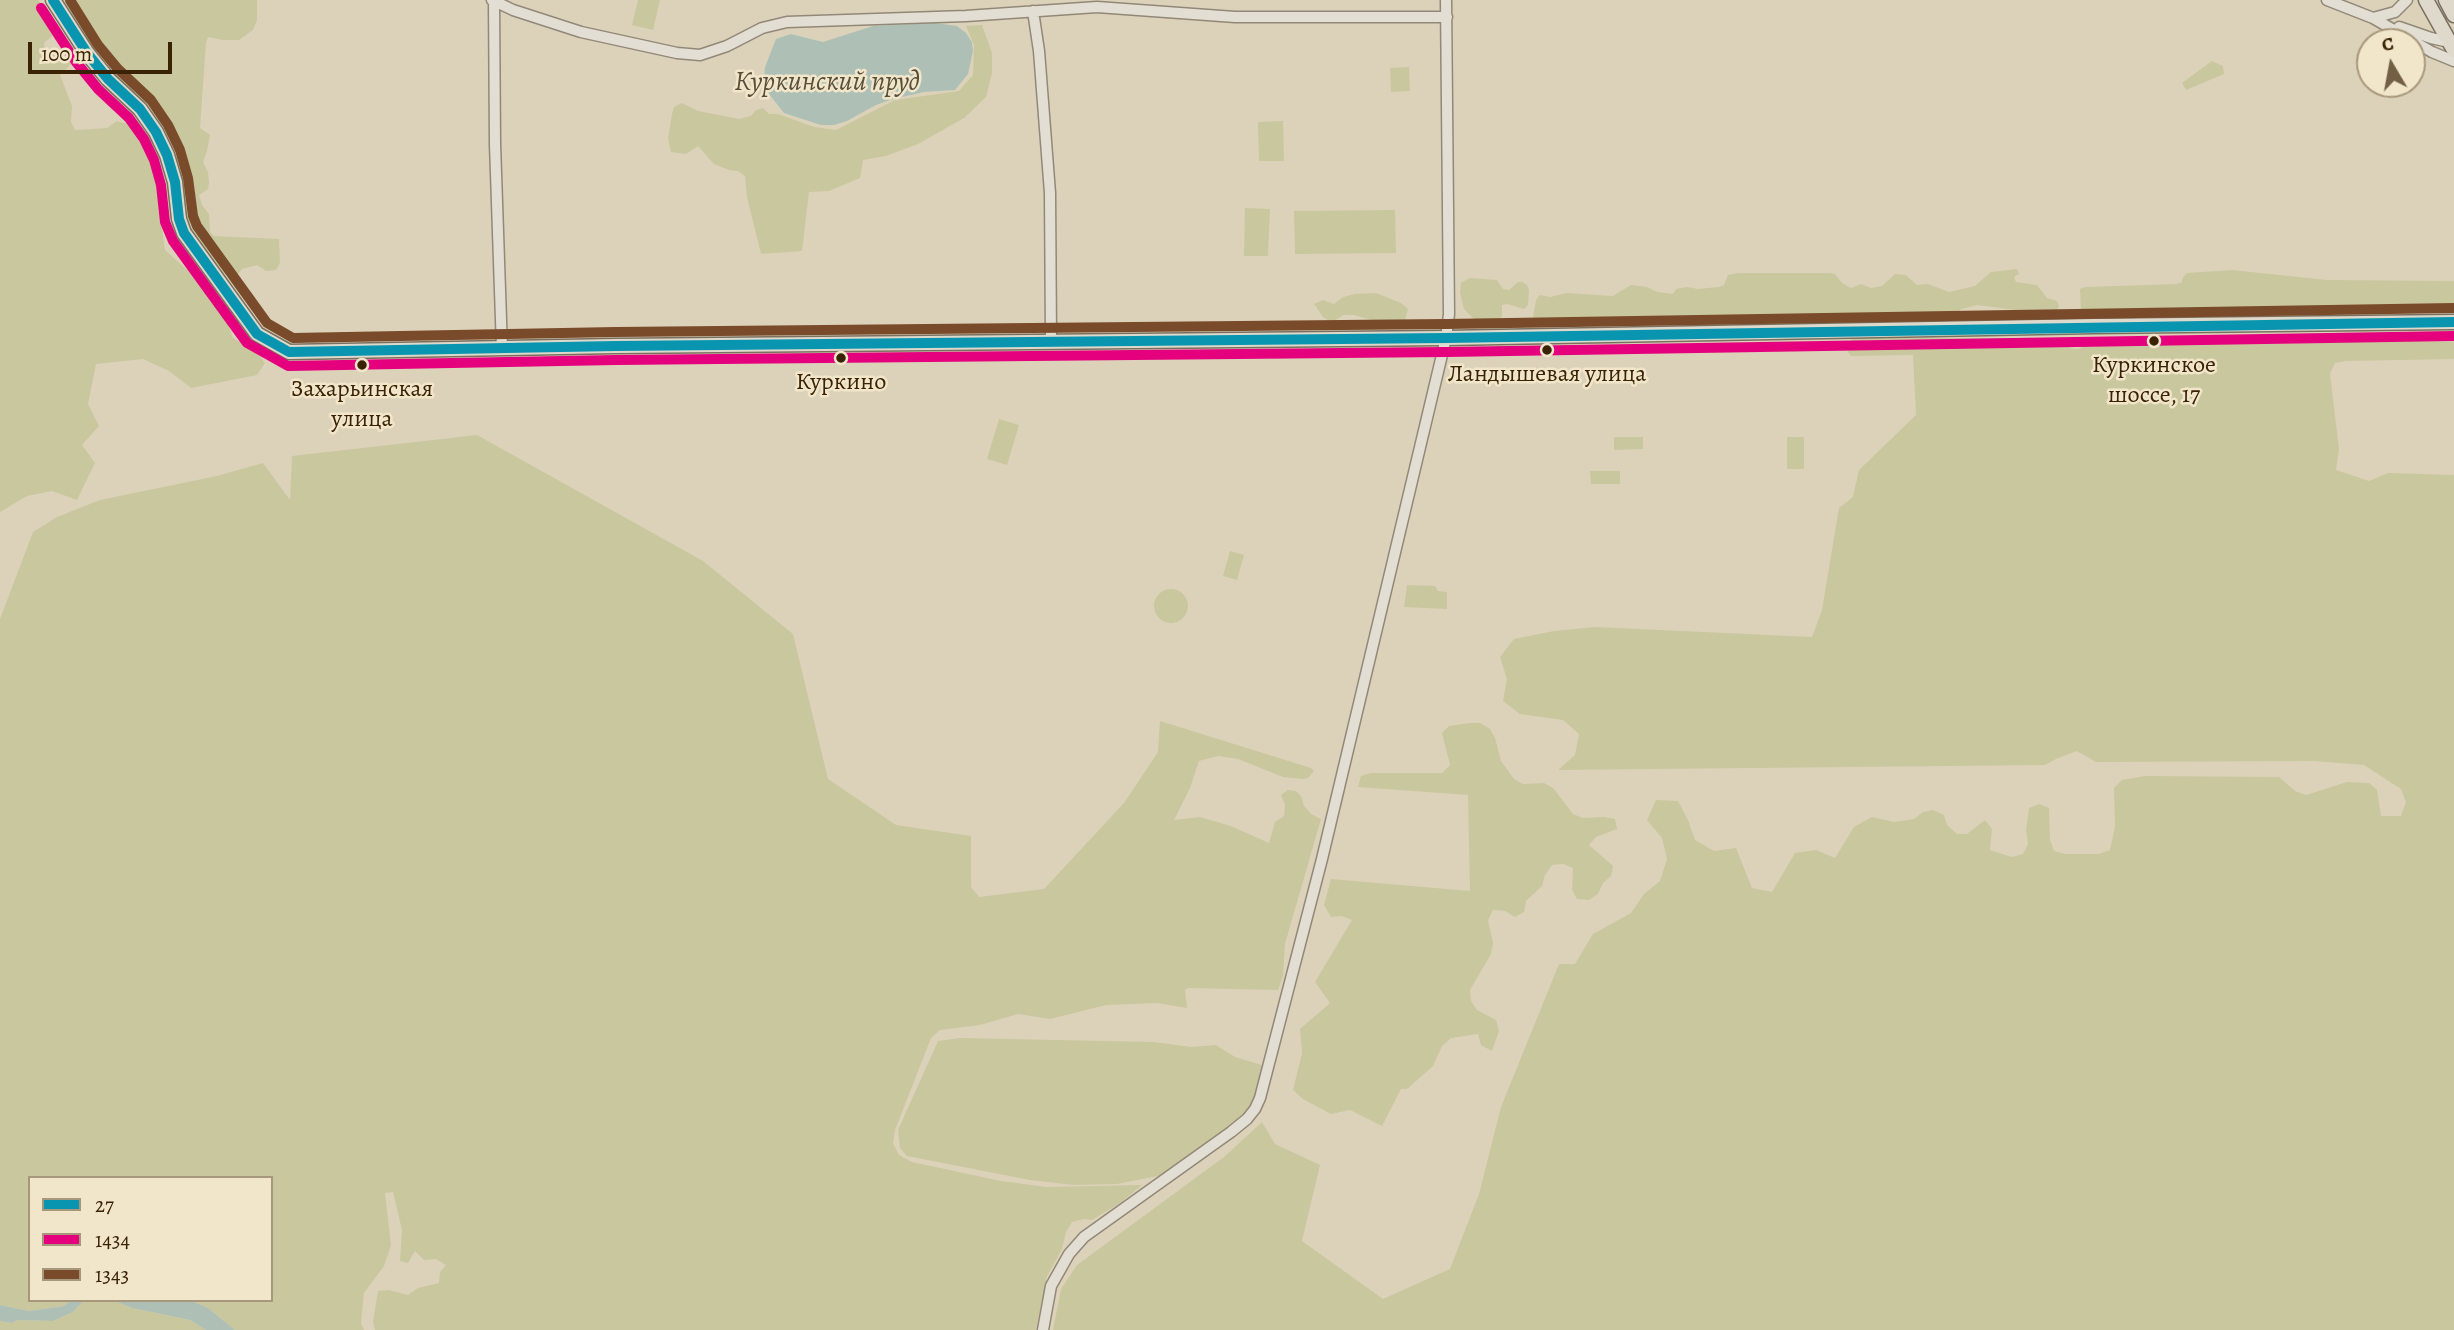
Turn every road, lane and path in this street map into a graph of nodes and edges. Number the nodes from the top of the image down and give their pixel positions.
1 (53, 0) edge
2 (493, 0) edge
3 (1446, 0) edge
4 (2327, 0) edge
5 (2407, 0) edge
6 (2426, 0) edge
7 (2446, 0) edge
8 (1033, 11) junction
9 (2454, 15) edge
10 (1447, 17) junction
11 (2373, 18) junction
12 (2453, 45) edge
13 (2454, 61) edge
14 (2454, 322) edge
15 (1446, 338) junction
16 (1051, 340) junction
17 (502, 349) junction
18 (1043, 1330) edge

1 - 17 main road
2 - 8 street
2 - 17 street
3 - 10 street
4 - 11 street
5 - 11 street
6 - 12 main road
7 - 9 main road
8 - 10 street
8 - 16 street
10 - 15 street
11 - 12 street
11 - 13 street
14 - 15 main road
15 - 16 main road
15 - 18 street
16 - 17 main road

